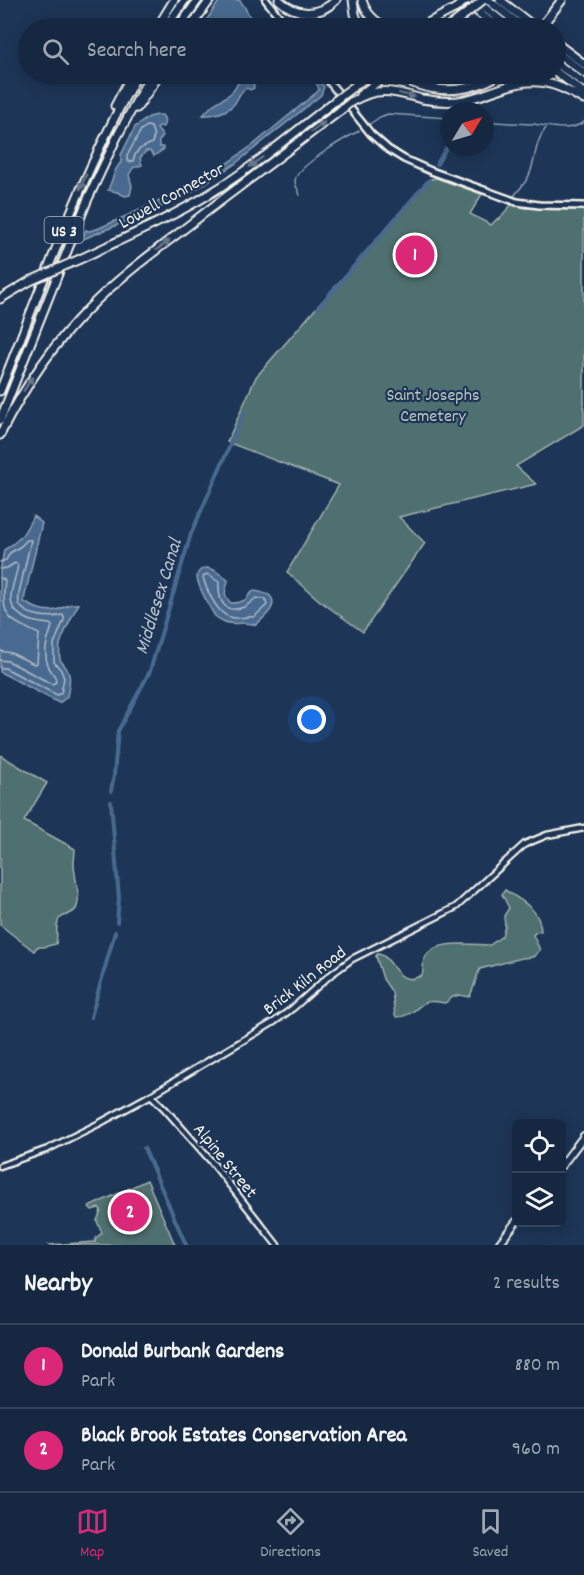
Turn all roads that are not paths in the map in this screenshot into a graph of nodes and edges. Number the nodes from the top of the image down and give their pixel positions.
1 (174, 0) edge
2 (185, 0) edge
3 (198, 0) edge
4 (210, 0) edge
5 (266, 0) edge
6 (279, 0) edge
7 (336, 0) edge
8 (353, 0) edge
9 (363, 0) edge
10 (463, 0) edge
11 (475, 0) edge
12 (483, 0) edge
13 (488, 0) edge
14 (500, 0) edge
15 (561, 0) edge
16 (456, 8) junction
17 (163, 18) edge
18 (172, 18) edge
19 (185, 18) edge
20 (197, 18) edge
21 (280, 18) edge
22 (358, 18) edge
23 (373, 18) edge
24 (437, 18) edge
25 (442, 18) edge
26 (460, 18) edge
27 (485, 18) edge
28 (498, 18) edge
29 (511, 18) edge
30 (524, 18) edge
31 (547, 18) edge
32 (566, 51) edge
33 (566, 60) edge
34 (584, 64) edge
35 (566, 71) edge
36 (584, 73) edge
37 (566, 80) edge
38 (584, 83) edge
39 (127, 84) edge
40 (132, 84) edge
41 (146, 84) edge
42 (154, 84) edge
43 (331, 84) edge
44 (357, 84) edge
45 (374, 84) edge
46 (414, 84) edge
47 (479, 84) edge
48 (515, 84) edge
49 (549, 84) edge
50 (584, 93) edge
51 (584, 100) edge
52 (351, 102) junction
53 (117, 137) junction
54 (93, 159) junction
55 (584, 206) edge
56 (0, 299) edge
57 (0, 390) edge
58 (0, 420) edge
59 (0, 435) edge
60 (584, 828) edge
61 (151, 1095) junction
62 (584, 1136) edge
63 (566, 1159) edge
64 (0, 1166) edge
65 (512, 1227) edge
66 (277, 1245) edge
67 (498, 1245) edge

1 - 17 highway
2 - 18 highway
3 - 19 highway
4 - 20 highway
5 - 21 main road
6 - 7 highway
8 - 22 highway
9 - 23 highway
10 - 16 highway, bridge
10 - 27 highway
11 - 28 highway
12 - 26 highway, bridge
13 - 29 highway
14 - 30 highway
15 - 31 highway
16 - 24 highway
16 - 25 highway
32 - 34 highway
33 - 36 highway
35 - 38 highway
37 - 50 highway
39 - 54 highway
40 - 54 highway, US 3
41 - 53 highway, US 3
42 - 53 highway
43 - 55 main road
44 -> 56 highway, Lowell Connector, bridge
45 - 52 highway
46 - 47 highway
52 -> 48 highway
49 -> 51 highway
59 -> 52 highway, bridge
53 - 58 highway, US 3
54 -> 57 highway, US 3
60 - 61 street, Brick Kiln Road
61 - 64 street, Brick Kiln Road
61 - 66 street, Alpine Street
62 - 63 main road
65 - 67 main road

